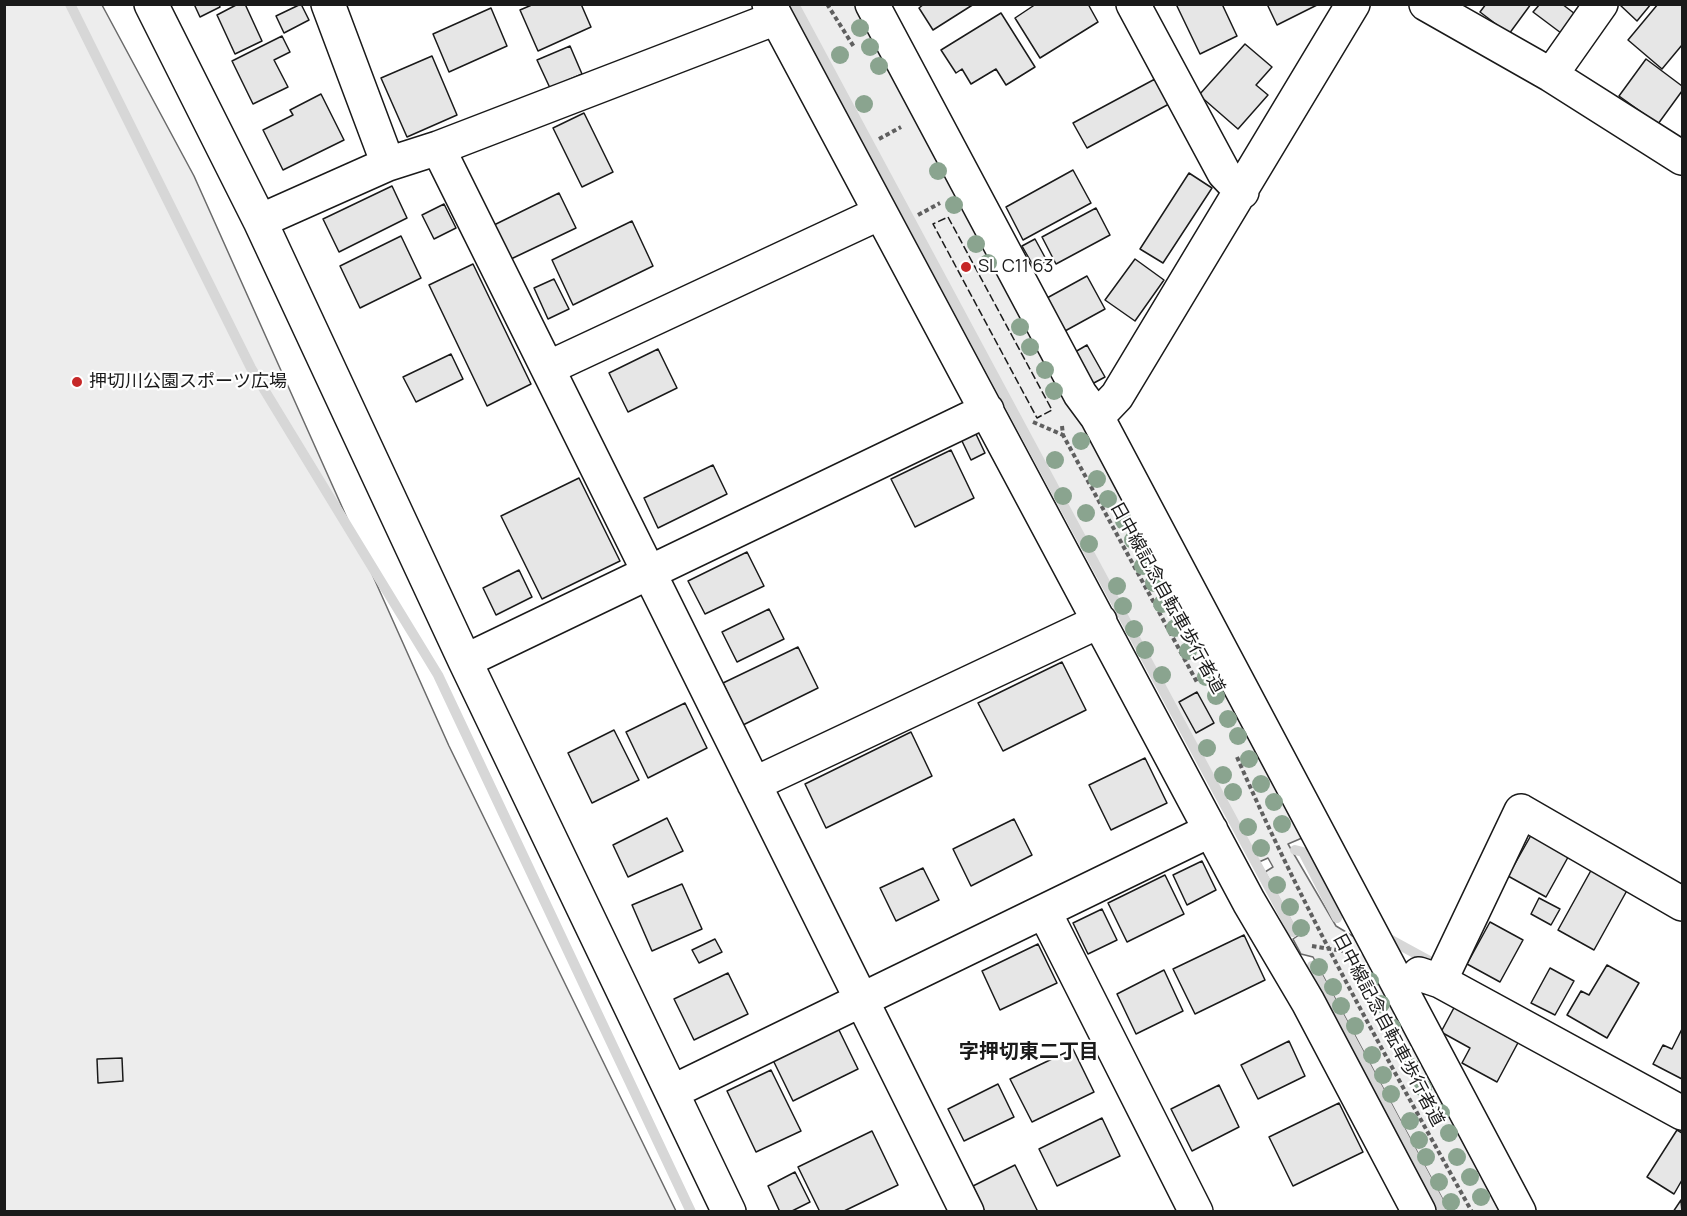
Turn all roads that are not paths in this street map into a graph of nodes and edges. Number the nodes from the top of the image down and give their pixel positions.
1 (150, 4) edge
2 (328, 4) edge
3 (872, 4) edge
4 (1133, 4) edge
5 (1353, 4) edge
6 (1426, 4) edge
7 (1601, 4) edge
8 (772, 11) edge
9 (1551, 75) junction
10 (438, 148) junction
11 (1683, 158) edge
12 (388, 164) junction
13 (1242, 192) junction
14 (880, 213) junction
15 (260, 221) junction
16 (548, 368) junction
17 (987, 410) junction
18 (1097, 417) junction
19 (649, 572) junction
20 (1100, 621) junction
21 (465, 661) junction
22 (754, 784) junction
23 (1211, 830) junction
24 (1683, 904) edge
25 (1045, 913) junction
26 (1387, 963) junction
27 (1440, 981) junction
28 (863, 999) junction
29 (672, 1092) junction
30 (1683, 1113) edge
31 (729, 1212) edge
32 (967, 1212) edge
33 (1196, 1212) edge
34 (1419, 1212) edge
35 (1519, 1212) edge

1 - 15 street
2 - 12 street
3 - 18 street
4 - 13 street
5 - 13 street
6 - 9 street
7 - 9 street
8 - 10 street
8 - 14 street
9 - 11 street
10 - 12 street
10 - 16 street
12 - 15 street
13 - 18 street
14 - 16 street
14 - 17 street
15 - 21 street
16 - 19 street
17 - 19 street
17 - 20 street
18 - 26 street
19 - 21 street
19 - 22 street
20 - 22 street
20 - 23 street
21 - 29 street
22 - 28 street
23 - 25 street
23 - 34 street
24 - 27 street
25 - 28 street
25 - 33 street
26 - 27 street
26 - 35 street
27 - 30 street
28 - 29 street
28 - 32 street
29 - 31 street

